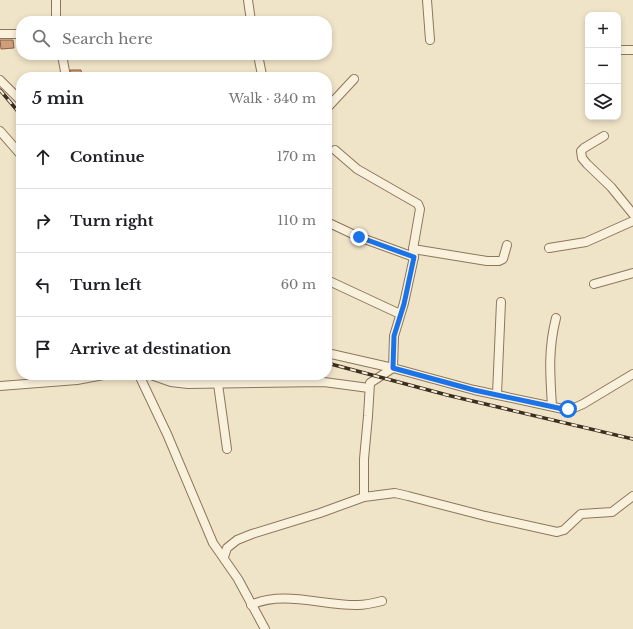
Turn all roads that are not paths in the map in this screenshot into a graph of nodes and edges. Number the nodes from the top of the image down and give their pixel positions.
1 (56, 0) edge
2 (248, 0) edge
3 (427, 0) edge
4 (56, 16) edge
5 (250, 16) edge
6 (0, 34) edge
7 (16, 34) edge
8 (430, 40) dead end
9 (622, 50) dead end
10 (633, 50) edge
11 (63, 60) edge
12 (259, 60) edge
13 (65, 72) edge
14 (261, 72) edge
15 (354, 79) dead end
16 (0, 80) edge
17 (16, 96) edge
18 (332, 103) edge
19 (0, 131) edge
20 (604, 136) dead end
21 (16, 149) edge
22 (335, 150) dead end
23 (633, 214) edge
24 (633, 221) edge
25 (332, 224) edge
26 (507, 245) dead end
27 (549, 248) dead end
28 (414, 253) junction
29 (633, 273) edge
30 (332, 282) edge
31 (594, 284) dead end
32 (501, 302) dead end
33 (400, 314) junction
34 (556, 318) dead end
35 (332, 354) edge
36 (393, 368) junction
37 (633, 374) edge
38 (77, 380) edge
39 (141, 380) edge
40 (165, 380) edge
41 (185, 380) edge
42 (188, 384) junction
43 (218, 384) junction
44 (0, 386) edge
45 (369, 388) junction
46 (497, 394) junction
47 (552, 406) junction
48 (227, 449) dead end
49 (633, 496) edge
50 (364, 497) junction
51 (224, 557) junction
52 (382, 601) dead end
53 (251, 605) junction
54 (265, 629) edge

1 - 4 street
2 - 5 street
3 - 8 street
6 - 7 street
9 - 10 street
11 - 13 street
12 - 14 street
15 - 18 street
16 - 17 street
19 - 21 street
20 - 23 street
22 - 28 street
24 - 27 street
25 - 28 street
26 - 28 street
28 - 33 street
29 - 31 street
30 - 33 street
32 - 46 street
33 - 36 street
34 - 47 street
35 - 36 street
36 - 45 street
36 - 46 street
37 - 47 street
38 - 44 street
39 - 51 street
40 - 42 street
41 - 42 street
42 - 43 street
43 - 45 street
43 - 48 street
45 - 50 street
46 - 47 street
49 - 50 street
50 - 51 street
51 - 53 street
52 - 53 street
53 - 54 street

